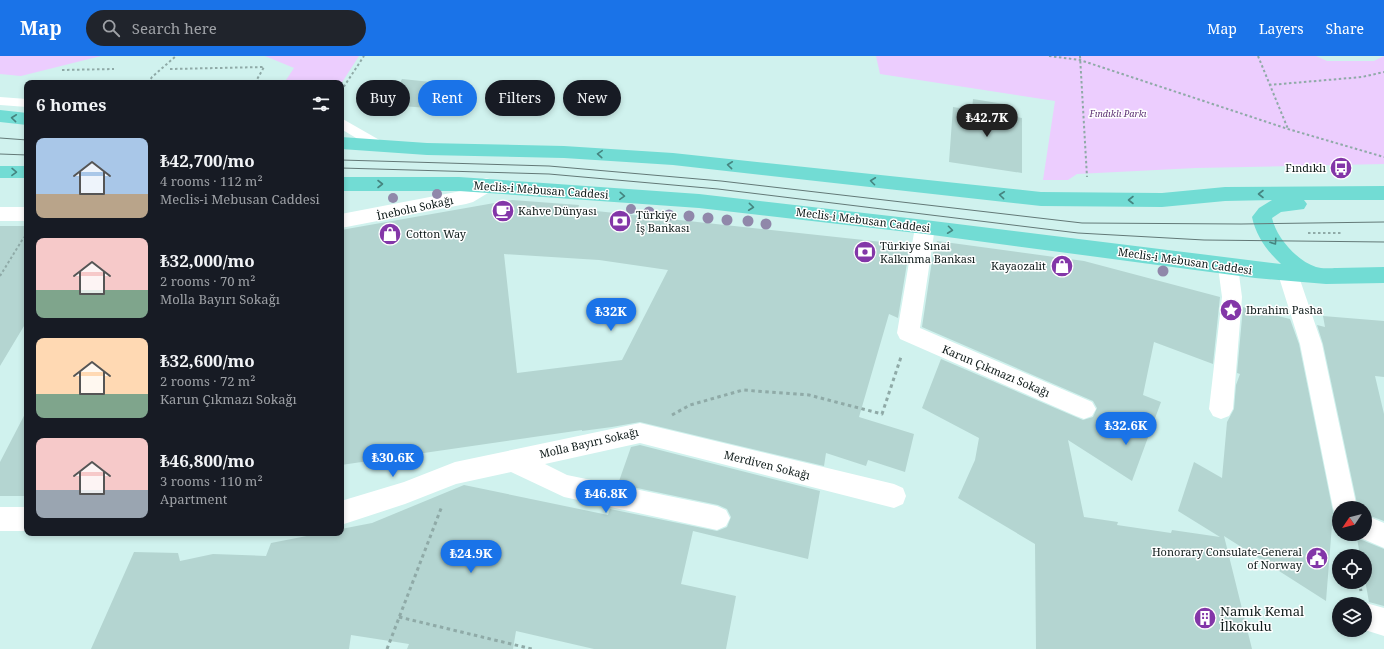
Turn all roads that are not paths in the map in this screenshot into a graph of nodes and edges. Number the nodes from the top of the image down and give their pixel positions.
1 (0, 101) edge
2 (24, 102) edge
3 (0, 116) edge
4 (24, 119) edge
5 (344, 125) edge
6 (344, 144) edge
7 (378, 145) junction
8 (0, 172) edge
9 (24, 172) edge
10 (344, 184) edge
11 (486, 185) junction
12 (1384, 193) edge
13 (1351, 194) junction
14 (0, 214) edge
15 (24, 214) edge
16 (344, 222) edge
17 (925, 227) junction
18 (1228, 267) junction
19 (1288, 274) junction
20 (1313, 275) junction
21 (1384, 275) edge
22 (1221, 409) dead end
23 (1084, 410) dead end
24 (640, 433) joint
25 (512, 460) junction
26 (894, 496) dead end
27 (1344, 501) edge
28 (344, 512) edge
29 (24, 518) edge
30 (717, 518) dead end
31 (0, 519) edge
32 (1372, 530) edge
33 (1384, 536) edge
34 (1372, 619) edge
35 (1384, 622) edge

1 - 2 lane
4 -> 3 main road
5 - 7 lane
6 - 7 main road
13 -> 7 main road
8 -> 9 main road
10 -> 11 main road, Meclis-i Mebusan Caddesi
11 - 16 street, İnebolu Sokağı
11 -> 17 main road, Meclis-i Mebusan Caddesi
12 - 13 main road
13 -> 20 main road
14 - 15 street
17 -> 18 main road, Meclis-i Mebusan Caddesi
17 - 23 street, Karun Çıkmazı Sokağı
18 - 19 main road, Meclis-i Mebusan Caddesi
18 - 22 street
19 - 20 main road, Meclis-i Mebusan Caddesi
19 - 27 street
20 - 21 main road, Meclis-i Mebusan Caddesi
24 - 25 street, Molla Bayırı Sokağı
24 - 26 street, Merdiven Sokağı
25 - 28 street, Molla Bayırı Sokağı
25 - 30 street
29 - 31 street
32 - 33 street
34 - 35 street

